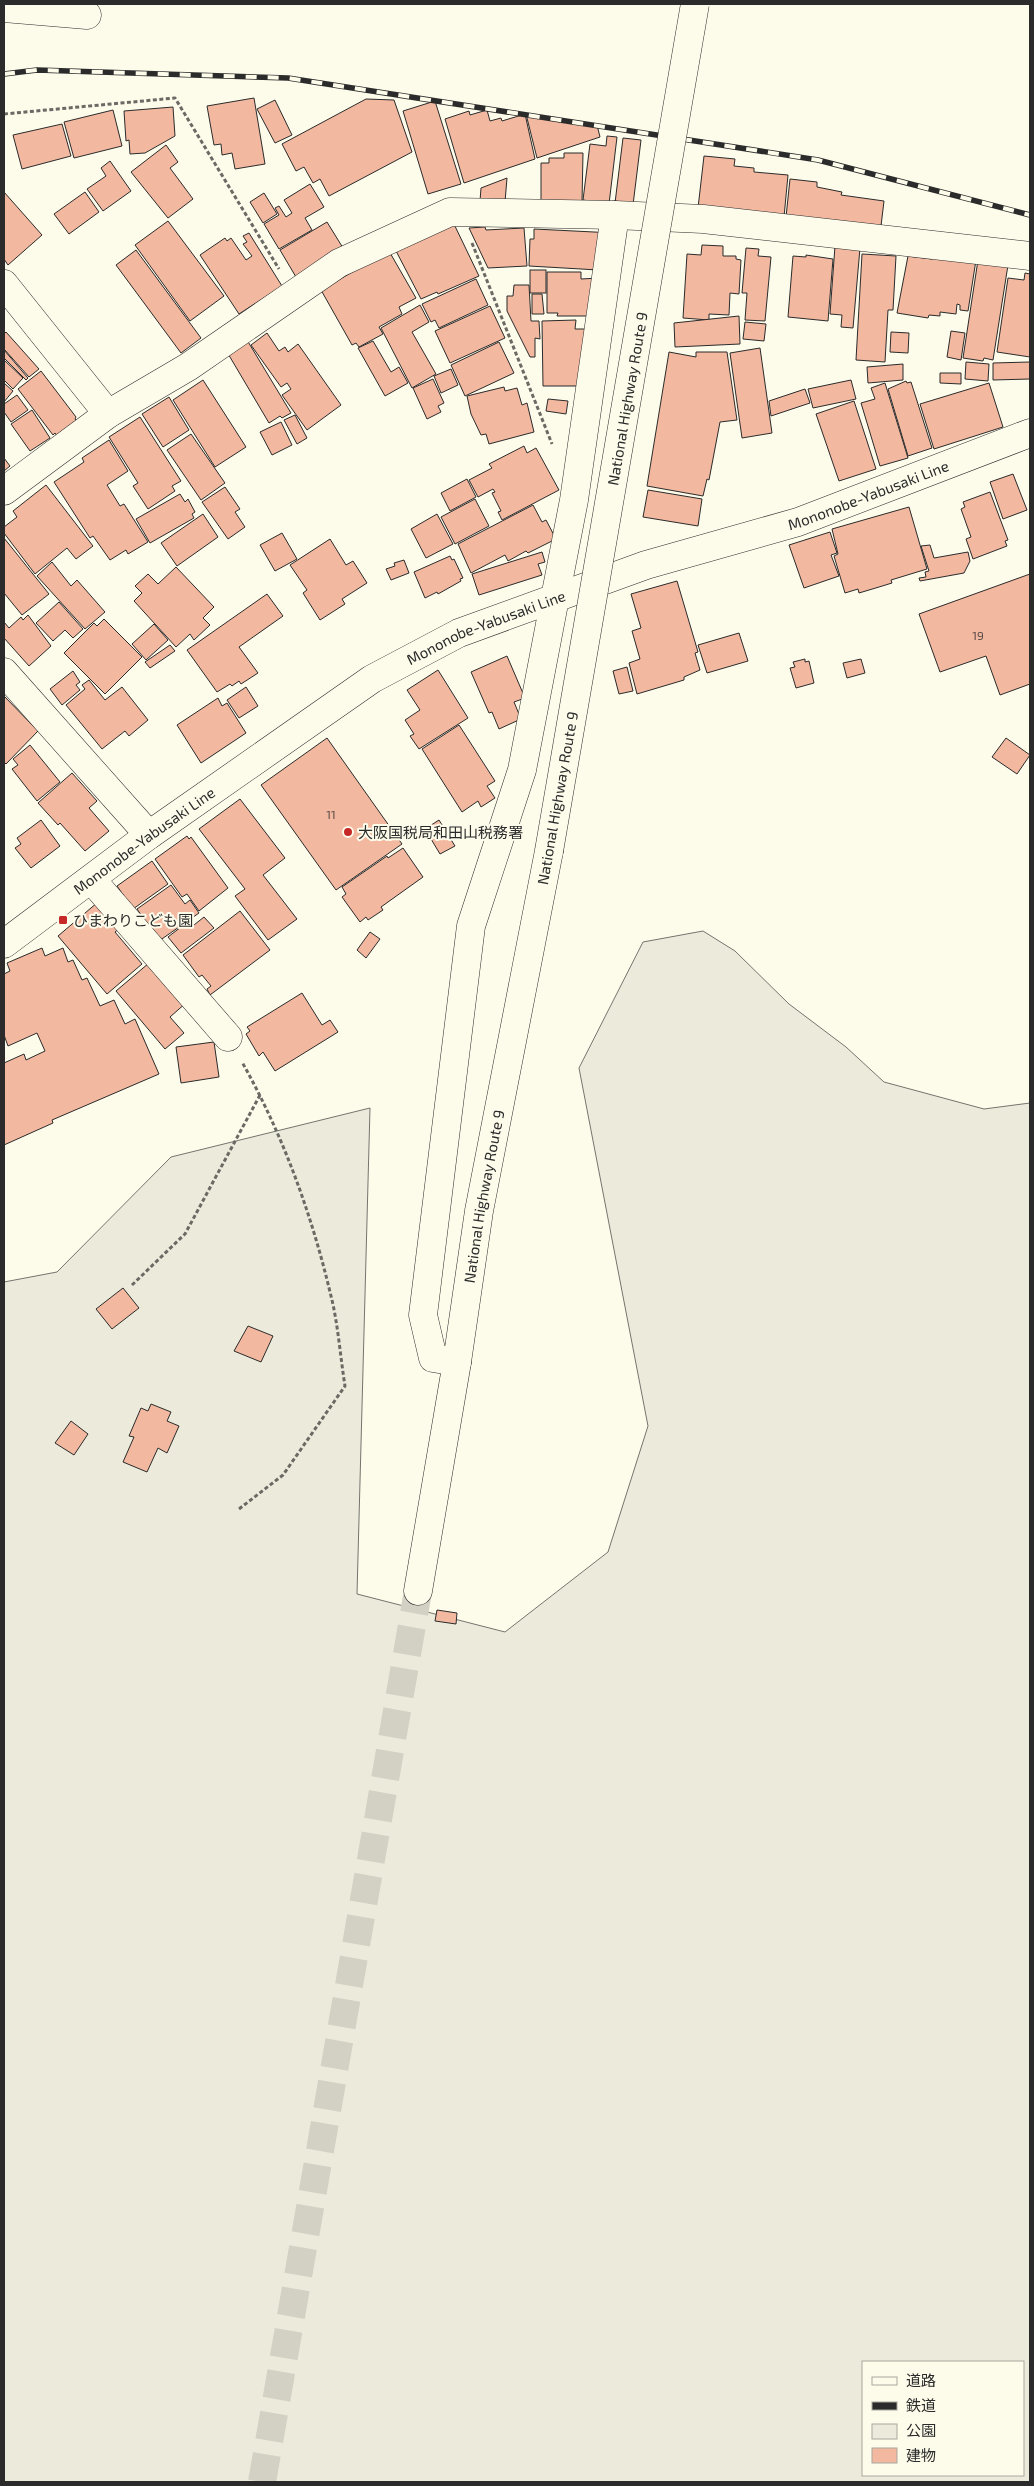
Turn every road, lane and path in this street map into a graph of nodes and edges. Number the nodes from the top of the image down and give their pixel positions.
1 (695, 4) edge
2 (4, 8) edge
3 (87, 15) dead end
4 (4, 114) edge
5 (460, 212) junction
6 (615, 215) junction
7 (1030, 256) edge
8 (4, 284) edge
9 (294, 293) junction
10 (108, 414) junction
11 (1030, 433) edge
12 (556, 454) dead end
13 (4, 491) edge
14 (555, 598) junction
15 (4, 672) edge
16 (150, 835) junction
17 (92, 879) junction
18 (4, 944) edge
19 (228, 1037) joint
20 (261, 1095) junction
21 (132, 1285) dead end
22 (457, 1362) junction
23 (238, 1509) dead end
24 (418, 1591) tunnel mouth

1 - 22 main road, National Highway Route 9, bridge
2 - 3 main road
4 - 9 path
5 - 6 main road
5 - 9 main road
5 - 12 path
6 - 7 main road
6 - 14 main road
8 - 10 main road
9 - 10 main road
10 - 13 main road
11 - 14 main road, Mononobe-Yabusaki Line
14 - 16 main road, Mononobe-Yabusaki Line
14 - 22 main road
15 - 16 main road
16 - 17 main road, Mononobe-Yabusaki Line
17 - 18 main road, Mononobe-Yabusaki Line
17 - 19 main road
19 - 20 path
20 - 21 path
20 - 23 path
22 - 24 main road, National Highway Route 9

